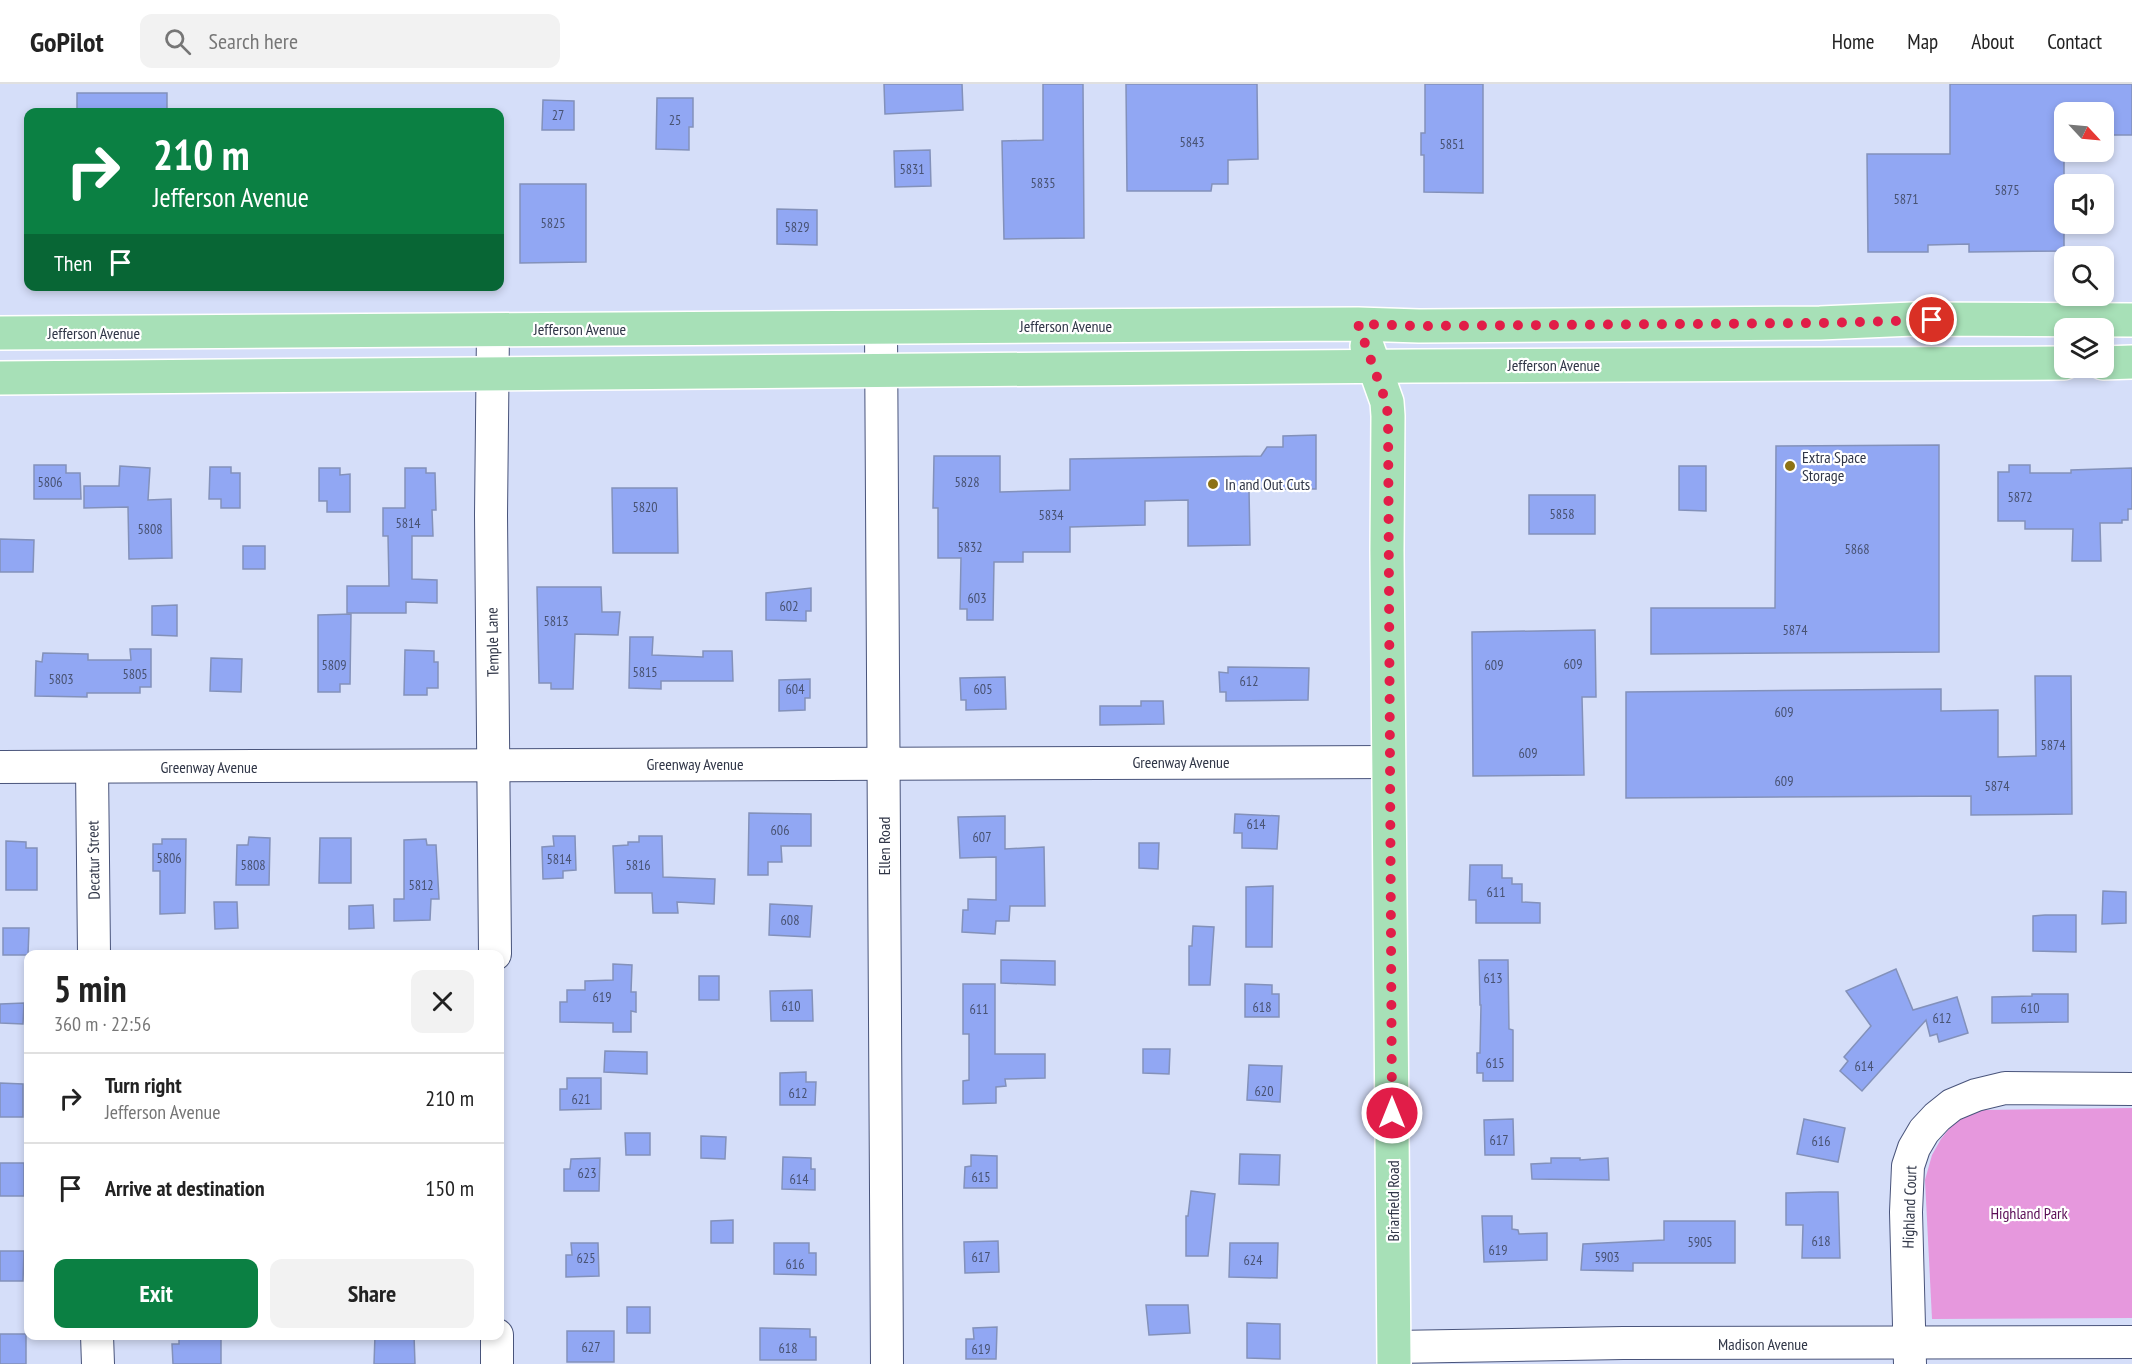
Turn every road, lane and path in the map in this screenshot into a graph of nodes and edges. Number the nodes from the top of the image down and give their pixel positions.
1 (2054, 320) edge
2 (2114, 320) edge
3 (2132, 320) edge
4 (1358, 324) junction
5 (881, 328) junction
6 (493, 330) junction
7 (0, 333) edge
8 (2132, 362) edge
9 (2054, 363) edge
10 (2114, 363) edge
11 (1375, 366) junction
12 (881, 371) junction
13 (493, 374) junction
14 (0, 378) edge
15 (1389, 762) junction
16 (884, 763) junction
17 (493, 764) junction
18 (92, 767) junction
19 (0, 768) edge
20 (94, 950) edge
21 (495, 950) edge
22 (2132, 1089) edge
23 (97, 1340) edge
24 (497, 1340) edge
25 (2132, 1342) edge
26 (1910, 1354) edge
27 (1394, 1356) edge
28 (98, 1364) edge
29 (497, 1364) edge
30 (887, 1364) edge

1 - 4 main road, Jefferson Avenue
2 - 3 main road, Jefferson Avenue
4 - 5 main road, Jefferson Avenue
4 - 11 main road, Briarfield Road
5 - 6 main road, Jefferson Avenue
5 - 12 street, Ellen Road
6 - 7 main road, Jefferson Avenue
6 - 13 street, Temple Lane
8 - 10 main road
9 - 11 main road, Jefferson Avenue
11 - 12 main road, Jefferson Avenue
11 - 15 main road, Briarfield Road
12 - 13 main road, Jefferson Avenue
12 - 16 street, Ellen Road
13 - 14 main road, Jefferson Avenue
13 - 17 street, Temple Lane
15 - 16 street, Greenway Avenue
15 - 27 main road, Briarfield Road
16 - 17 street, Greenway Avenue
16 - 30 street, Ellen Road
17 - 18 street, Greenway Avenue
17 - 21 street, Temple Lane
18 - 19 street, Greenway Avenue
18 - 20 street, Decatur Street
22 - 26 street, Highland Court
23 - 28 street
24 - 29 street
25 - 26 street, Madison Avenue
26 - 27 street, Madison Avenue

